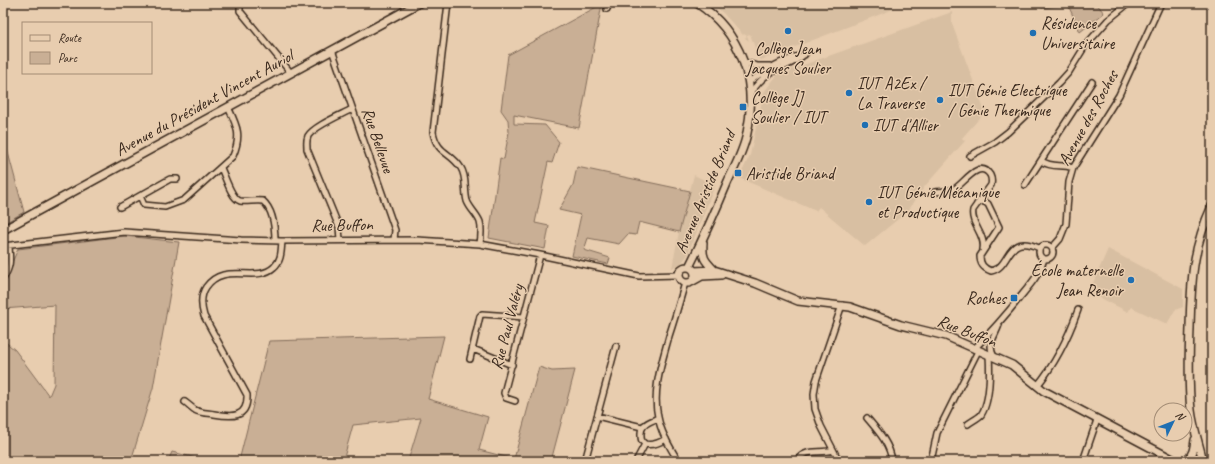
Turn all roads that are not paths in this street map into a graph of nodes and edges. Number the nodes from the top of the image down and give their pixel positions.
1 (240, 3) edge
2 (420, 3) edge
3 (448, 3) edge
4 (697, 3) edge
5 (1129, 3) edge
6 (1161, 3) edge
7 (332, 50) junction
8 (743, 62) junction
9 (771, 66) junction
10 (291, 73) junction
11 (749, 82) junction
12 (1092, 82) dead end
13 (750, 94) junction
14 (228, 107) junction
15 (352, 109) junction
16 (970, 156) dead end
17 (1041, 161) junction
18 (221, 168) junction
19 (1073, 168) junction
20 (177, 179) dead end
21 (1025, 185) dead end
22 (935, 192) dead end
23 (986, 192) junction
24 (140, 196) junction
25 (977, 204) junction
26 (988, 204) junction
27 (1212, 206) edge
28 (120, 207) dead end
29 (3, 230) edge
30 (340, 240) junction
31 (394, 240) junction
32 (703, 240) junction
33 (275, 241) junction
34 (282, 241) junction
35 (480, 244) junction
36 (3, 246) edge
37 (9, 246) junction
38 (1039, 248) junction
39 (1052, 248) junction
40 (983, 250) junction
41 (540, 255) junction
42 (1044, 260) junction
43 (692, 269) junction
44 (714, 270) junction
45 (679, 275) junction
46 (729, 275) junction
47 (3, 279) edge
48 (689, 282) junction
49 (842, 305) junction
50 (1078, 310) dead end
51 (524, 317) junction
52 (1000, 322) junction
53 (616, 346) dead end
54 (472, 349) junction
55 (976, 350) junction
56 (992, 356) junction
57 (470, 359) dead end
58 (512, 364) junction
59 (1037, 386) junction
60 (515, 401) dead end
61 (185, 402) dead end
62 (597, 416) junction
63 (658, 418) junction
64 (867, 418) dead end
65 (1097, 420) junction
66 (968, 424) dead end
67 (642, 427) junction
68 (1196, 434) junction
69 (666, 439) junction
70 (644, 444) junction
71 (833, 450) junction
72 (585, 461) edge
73 (636, 461) edge
74 (678, 461) edge
75 (797, 461) edge
76 (839, 461) edge
77 (892, 461) edge
78 (932, 461) edge
79 (1083, 461) edge
80 (1176, 461) edge
81 (1186, 461) edge
82 (1203, 461) edge

1 - 10 street
2 - 7 main road, Avenue du Président Vincent Auriol
3 - 35 street
4 - 8 main road, Avenue Aristide Briand
5 - 16 street
6 - 19 street, Avenue des Roches
7 - 10 main road, Avenue du Président Vincent Auriol
7 - 15 street, Rue Bellevue
8 - 9 street
8 - 11 main road, Avenue Aristide Briand
9 - 11 street
9 - 13 street
10 - 14 main road, Avenue du Président Vincent Auriol
11 - 13 main road, Avenue Aristide Briand
12 - 17 street
13 - 32 main road, Avenue Aristide Briand
14 - 18 street
14 - 29 main road, Avenue du Président Vincent Auriol
15 - 30 street
15 - 31 street, Rue Bellevue
17 - 19 street
17 - 21 street
18 - 24 street
18 - 33 street
19 - 39 street, Avenue des Roches
20 - 24 street
22 - 23 street
23 - 25 street
23 - 26 street
24 - 28 street
25 - 26 street
25 - 40 street
26 - 40 street
27 - 68 main road
30 - 31 street, Rue Buffon
30 - 34 street, Rue Buffon
31 - 35 street, Rue Buffon
32 - 43 main road, Avenue Aristide Briand
32 - 44 main road
33 - 34 street, Rue Buffon
33 - 37 street, Rue Buffon
34 - 61 street
35 - 41 street, Rue Buffon
36 - 37 street, Rue Buffon
37 - 47 street
38 - 39 street
38 - 40 street
38 - 42 street
39 - 42 street
41 - 45 street, Rue Buffon
41 - 51 street, Rue Paul Valéry
42 - 52 street
43 - 44 main road, Rue Buffon
43 - 45 main road
43 - 48 main road
44 - 46 main road, Rue Buffon
45 - 48 main road
46 - 48 main road, Rue Buffon
46 - 49 main road, Rue Buffon
48 - 63 street
49 - 55 main road, Rue Buffon
49 - 71 street
50 - 59 street
51 - 54 street
51 - 58 street, Rue Paul Valéry
52 - 55 street
52 - 56 street
53 - 62 street
54 - 57 street
54 - 58 street
55 - 56 main road, Rue Buffon
55 - 78 street
56 - 59 main road, Rue Buffon
56 - 66 street
58 - 60 street, Rue Paul Valéry
59 - 65 main road, Rue Buffon
62 - 67 street
62 - 72 street
63 - 67 street
63 - 69 street
64 - 77 street
65 - 79 street
65 - 80 main road, Rue Buffon
67 - 70 street
68 - 81 main road
68 - 82 main road
69 - 70 street
69 - 74 street
70 - 73 street
71 - 75 street
71 - 76 street

